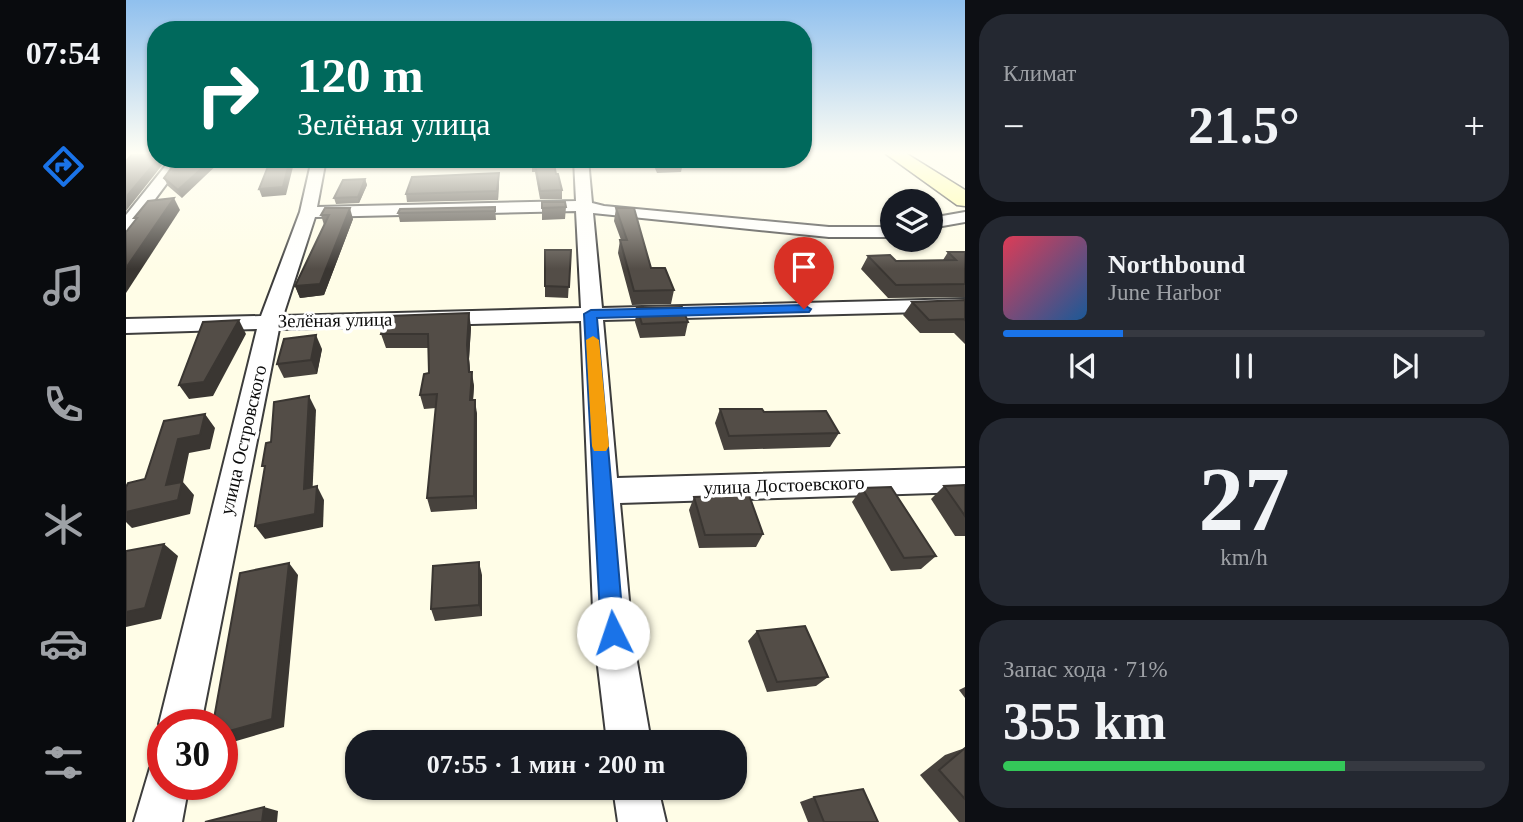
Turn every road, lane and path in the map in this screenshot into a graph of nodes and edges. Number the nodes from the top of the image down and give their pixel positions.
1 (152, 192) edge
2 (312, 192) edge
3 (585, 192) edge
4 (586, 206) junction
5 (308, 212) junction
6 (965, 217) edge
7 (943, 221) edge
8 (126, 226) edge
9 (880, 232) edge
10 (965, 305) edge
11 (591, 314) junction
12 (270, 321) junction
13 (126, 327) edge
14 (965, 480) edge
15 (603, 491) junction
16 (183, 709) edge
17 (627, 730) edge
18 (163, 800) edge
19 (638, 800) edge
20 (158, 822) edge
21 (642, 822) edge

1 - 8 street
2 - 5 street, улица Островского
3 - 4 street
4 - 5 street
4 - 9 street
4 - 11 street
5 - 12 street, улица Островского
6 - 7 street
10 - 11 street, Зелёная улица
11 - 12 street, Зелёная улица
11 - 15 street
12 - 13 street, Зелёная улица
12 - 16 street, улица Островского
14 - 15 street, улица Достоевского
15 - 17 street
18 - 20 street
19 - 21 street

